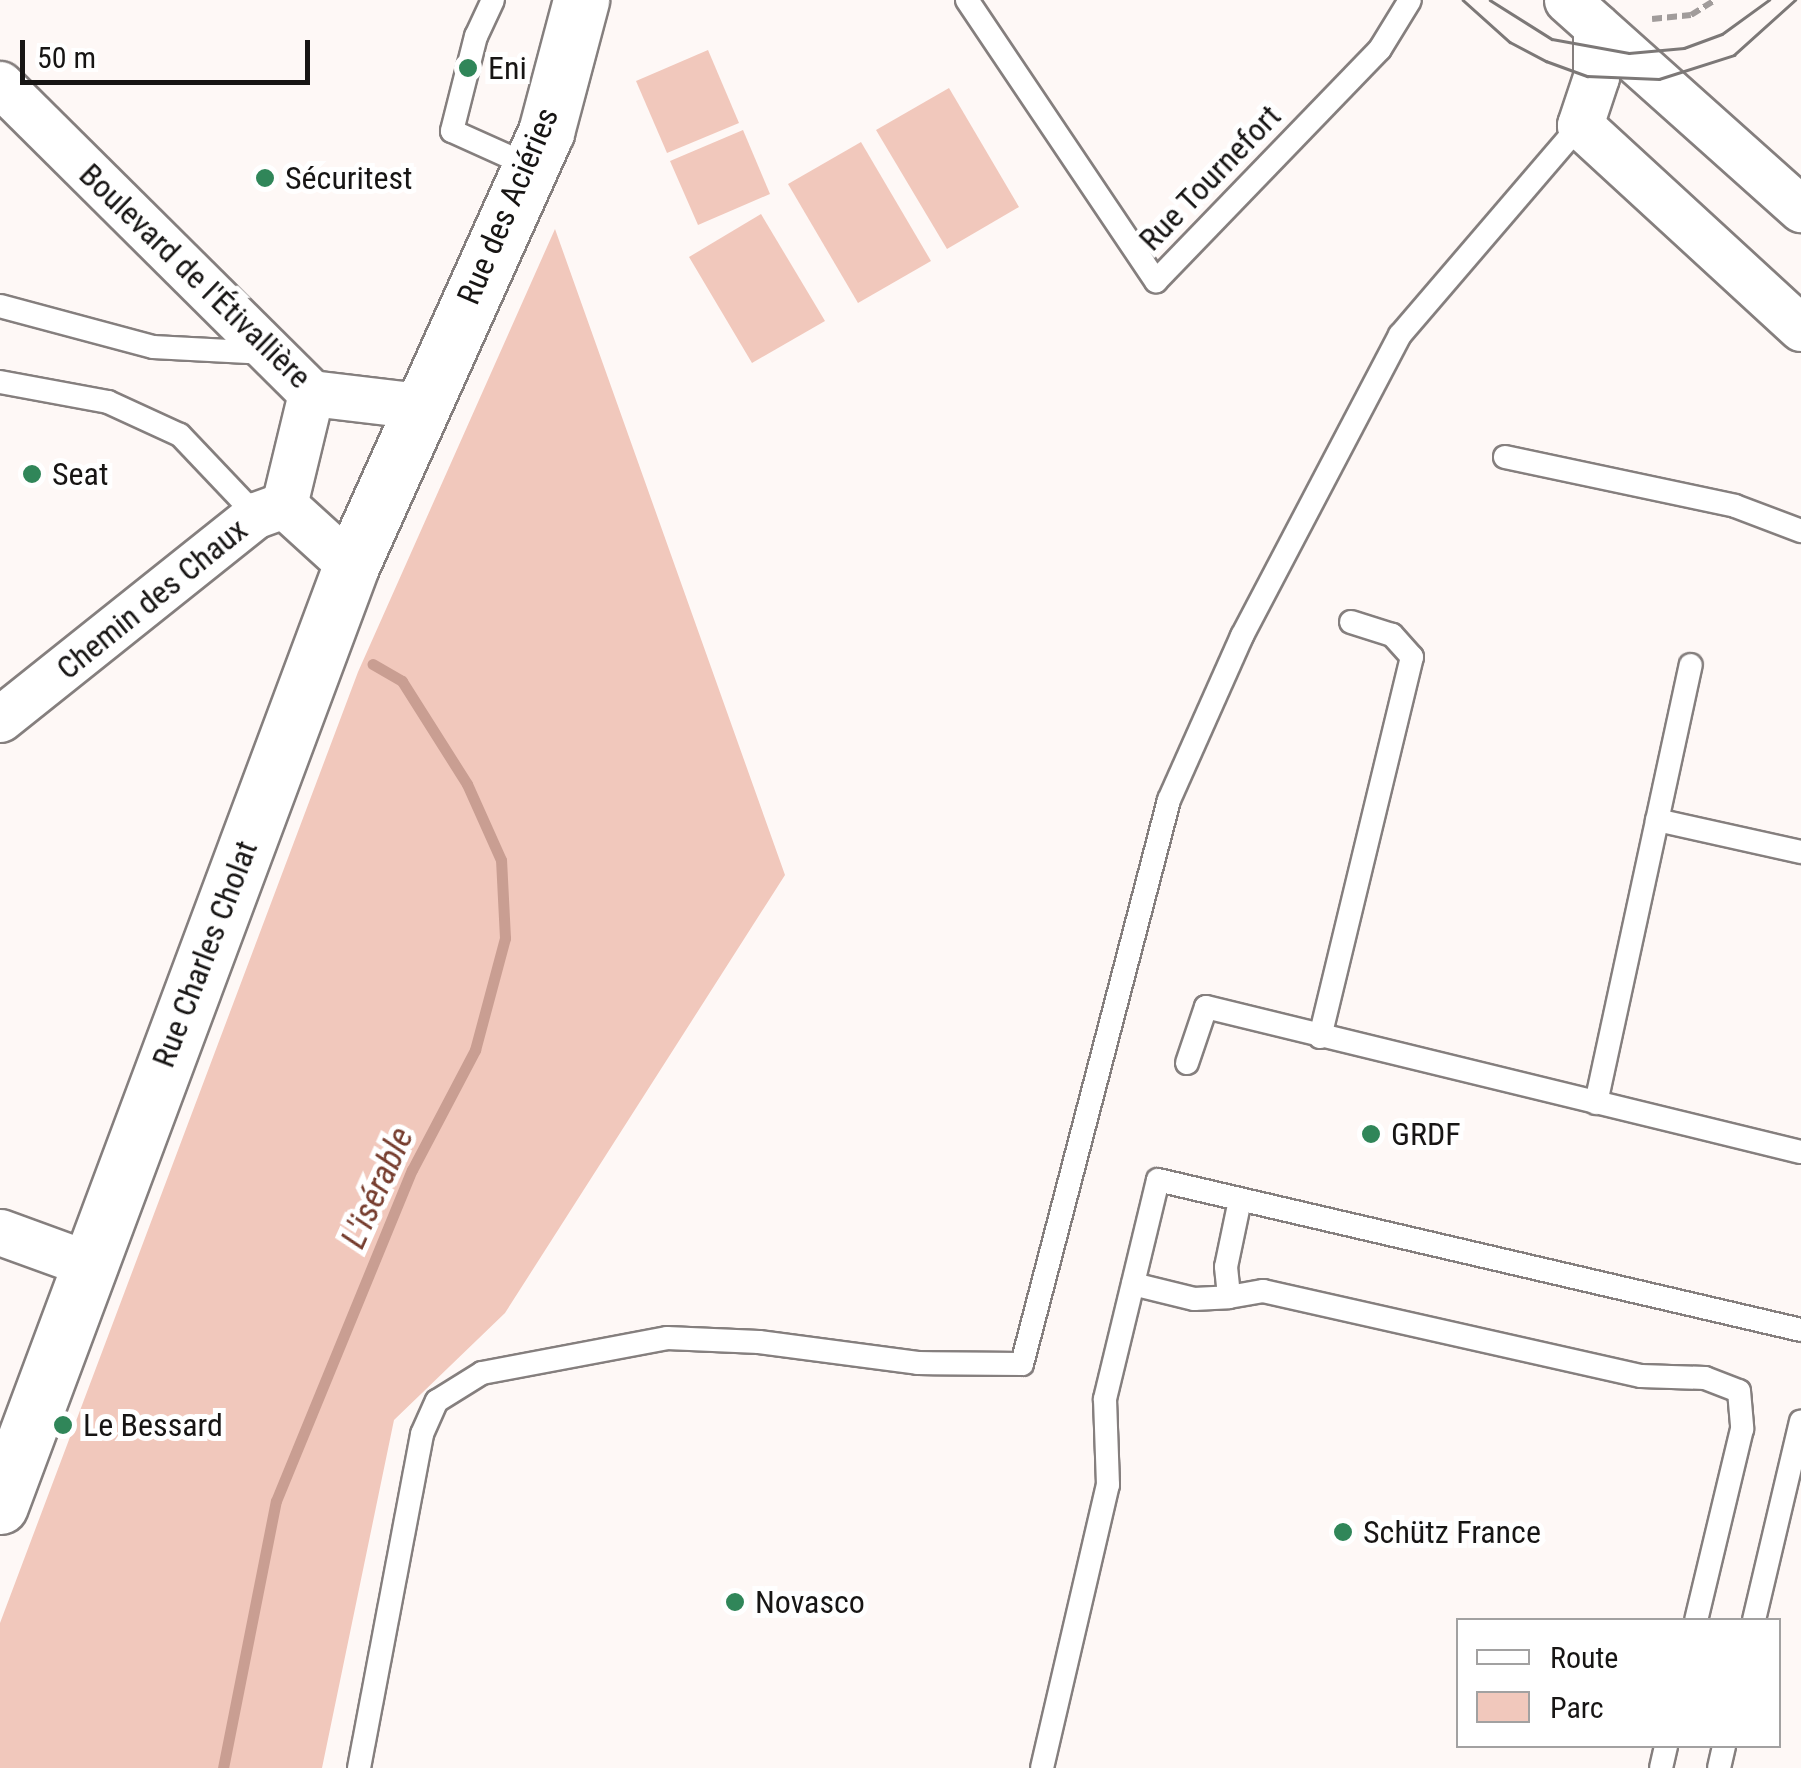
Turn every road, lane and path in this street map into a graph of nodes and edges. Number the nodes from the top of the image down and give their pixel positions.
1 (493, 0) edge
2 (580, 0) edge
3 (967, 0) edge
4 (1410, 0) edge
5 (1715, 0) edge
6 (1600, 14) edge
7 (0, 84) edge
8 (1580, 125) junction
9 (530, 166) junction
10 (1801, 208) edge
11 (0, 306) edge
12 (1801, 328) edge
13 (270, 353) junction
14 (0, 382) edge
15 (311, 394) junction
16 (420, 406) junction
17 (1505, 457) dead end
18 (270, 510) junction
19 (1801, 531) edge
20 (351, 566) junction
21 (1351, 622) dead end
22 (1691, 665) dead end
23 (0, 719) edge
24 (1657, 820) junction
25 (1801, 852) edge
26 (1320, 1037) junction
27 (1187, 1063) dead end
28 (1596, 1103) junction
29 (1801, 1152) edge
30 (1240, 1200) junction
31 (0, 1232) edge
32 (88, 1264) junction
33 (1132, 1284) junction
34 (1229, 1297) junction
35 (1801, 1330) edge
36 (1801, 1421) edge
37 (0, 1506) edge
38 (1696, 1618) edge
39 (1754, 1618) edge
40 (358, 1768) edge
41 (1042, 1768) edge

1 - 9 lane
2 - 9 street, Rue des Aciéries
3 - 4 lane, Rue Tournefort
5 - 6 path
6 - 8 street
6 - 10 street
7 - 13 street, Boulevard de l'Étivallière
8 - 12 street
8 - 40 lane
9 - 16 street, Rue des Aciéries
11 - 13 lane
13 - 15 street, Boulevard de l'Étivallière
14 - 18 lane
15 - 16 street, Boulevard de l'Étivallière
15 - 18 street
16 - 20 street, Rue Charles Cholat
17 - 19 lane
18 - 20 street, Chemin des Chaux
18 - 23 street, Chemin des Chaux
20 - 32 street, Rue Charles Cholat
21 - 26 lane
22 - 24 lane
24 - 25 lane
24 - 28 lane
26 - 27 lane
26 - 28 lane
28 - 29 lane
30 - 33 lane
30 - 34 lane
30 - 35 lane
31 - 32 street
32 - 37 street, Rue Charles Cholat
33 - 34 lane
33 - 41 lane
34 - 38 lane
36 - 39 lane

